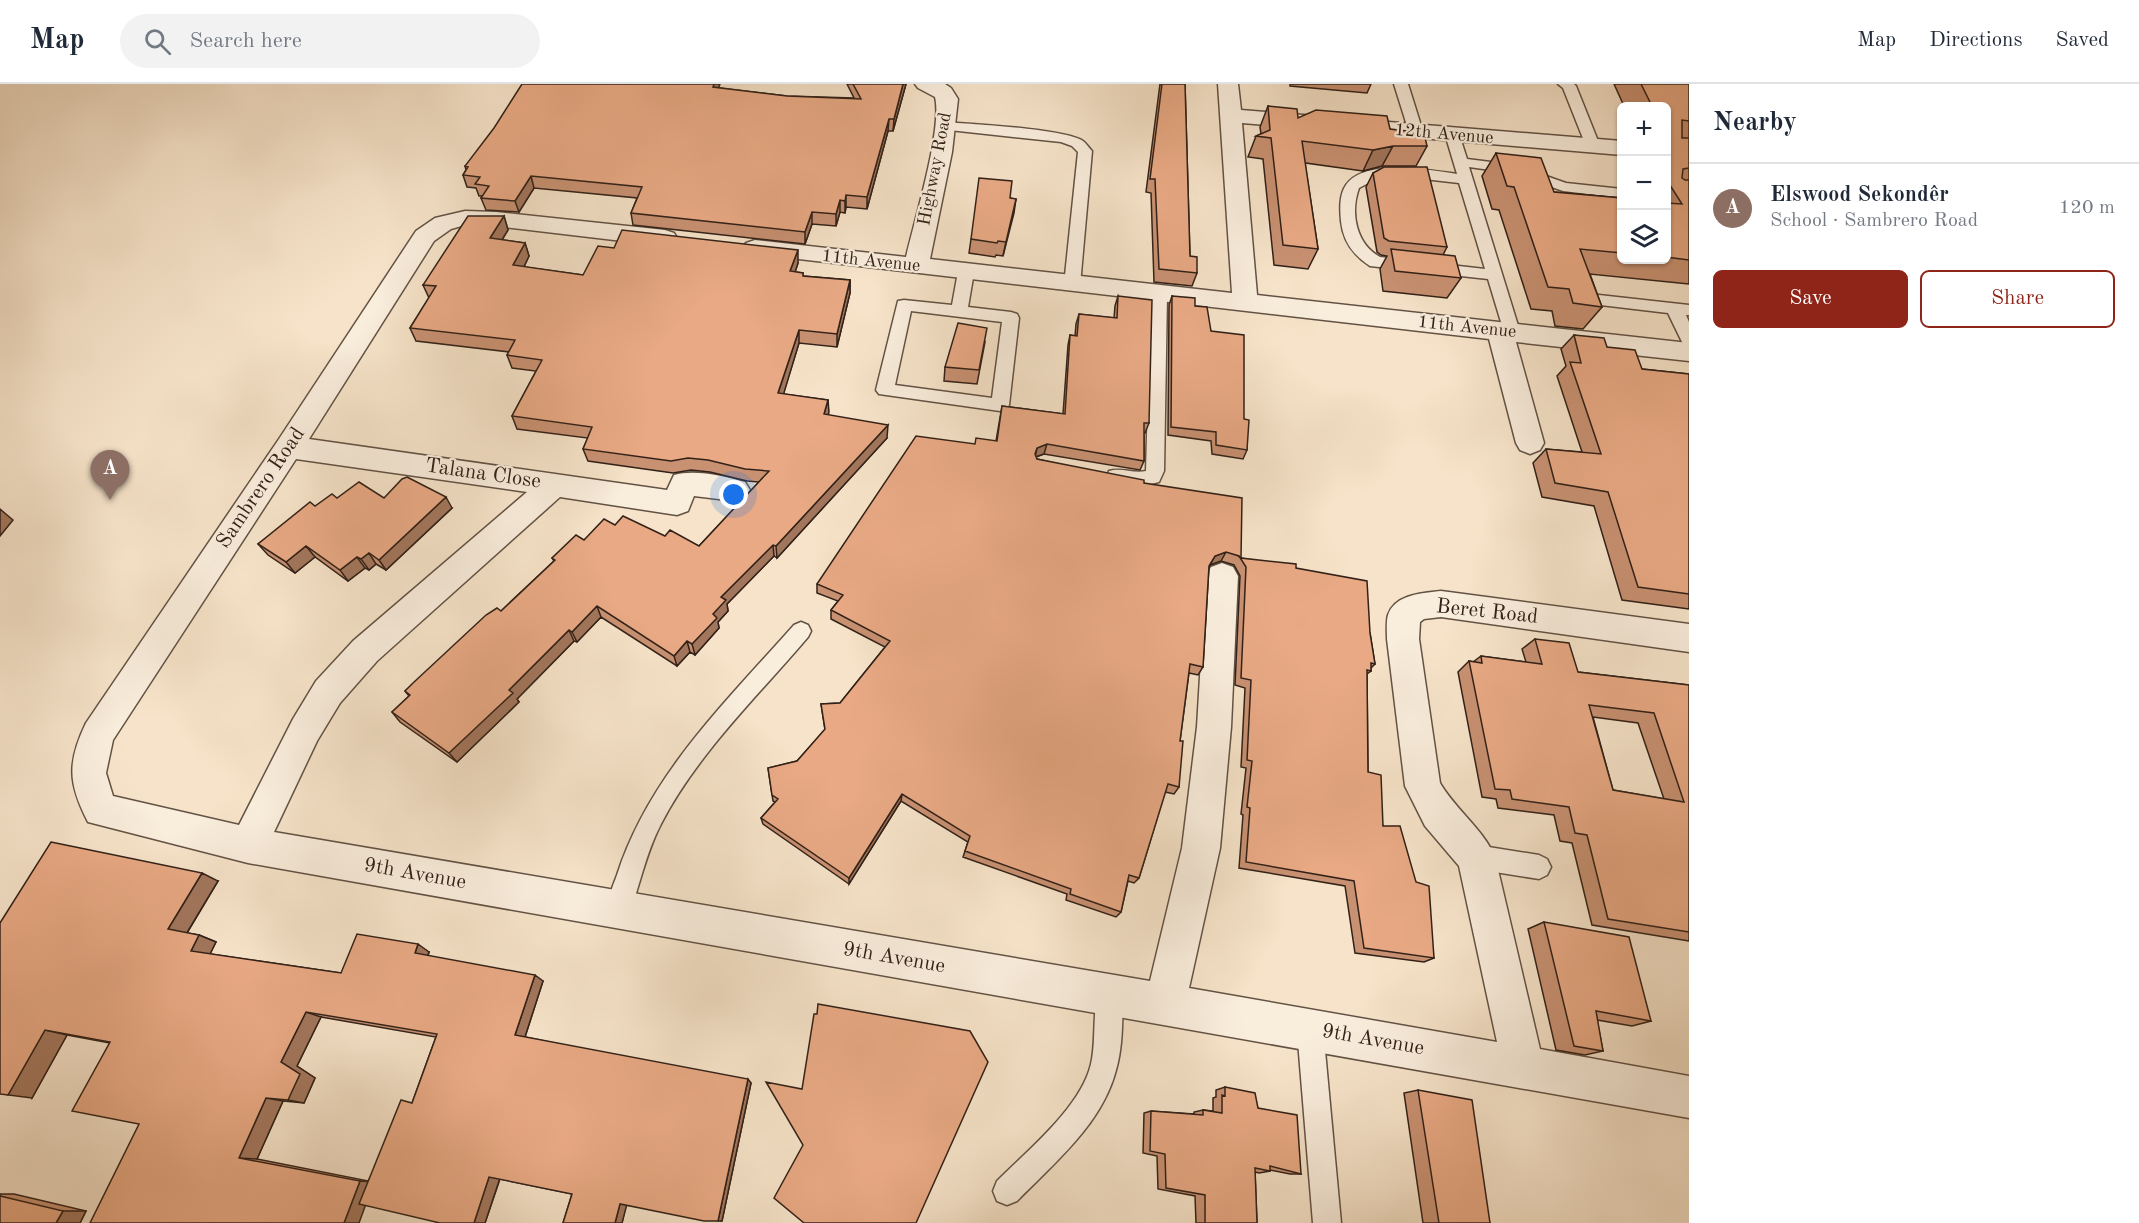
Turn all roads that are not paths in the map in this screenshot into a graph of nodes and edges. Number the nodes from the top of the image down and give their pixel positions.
1 (925, 84) edge
2 (1228, 84) edge
3 (1401, 84) edge
4 (1565, 84) edge
5 (1230, 116) junction
6 (945, 126) junction
7 (1416, 132) junction
8 (1452, 134) junction
9 (1593, 146) junction
10 (1617, 148) edge
11 (1460, 162) junction
12 (1465, 179) junction
13 (1617, 193) edge
14 (683, 240) edge
15 (729, 245) edge
16 (916, 266) junction
17 (966, 272) junction
18 (1494, 275) junction
19 (1072, 285) junction
20 (1159, 294) junction
21 (1581, 298) edge
22 (1245, 302) junction
23 (1682, 309) edge
24 (959, 312) junction
25 (1506, 332) junction
26 (1689, 340) edge
27 (1689, 352) edge
28 (1530, 443) dead end
29 (289, 447) junction
30 (1095, 472) edge
31 (555, 485) junction
32 (735, 490) dead end
33 (1222, 576) dead end
34 (801, 631) dead end
35 (1689, 638) edge
36 (101, 810) joint
37 (248, 845) junction
38 (1476, 857) junction
39 (1539, 867) dead end
40 (618, 910) junction
41 (1110, 996) junction
42 (1165, 1005) junction
43 (1310, 1029) junction
44 (1524, 1068) junction
45 (1689, 1097) edge
46 (1007, 1191) dead end
47 (1327, 1223) edge

1 - 6 street, Highway Road
2 - 5 street
3 - 7 lane
4 - 9 lane
5 - 7 street, 12th Avenue
5 - 22 street
6 - 16 street, Highway Road
6 - 19 lane
7 - 8 street, 12th Avenue
8 - 9 street, 12th Avenue
8 - 11 lane
9 - 10 street, 12th Avenue
11 - 12 lane
11 - 13 lane
12 - 18 lane
12 - 18 lane
14 - 29 street, Sambrero Road
15 - 16 street, 11th Avenue
16 - 17 street, 11th Avenue
17 - 19 street, 11th Avenue
17 - 24 lane
18 - 25 lane
19 - 20 street, 11th Avenue
20 - 22 street, 11th Avenue
20 - 30 lane
21 - 23 lane
22 - 25 street, 11th Avenue
23 - 26 lane
24 - 24 lane
25 - 27 street, 11th Avenue
25 - 28 street
29 - 31 street, Talana Close
29 - 36 street, Sambrero Road
31 - 32 street, Talana Close
31 - 37 street
33 - 42 street
34 - 40 lane
35 - 38 street, Beret Road
36 - 37 street, 9th Avenue
37 - 40 street, 9th Avenue
38 - 39 lane
38 - 44 street, Beret Road
40 - 41 street, 9th Avenue
41 - 42 street, 9th Avenue
41 - 46 lane
42 - 43 street, 9th Avenue
43 - 44 street, 9th Avenue
43 - 47 lane
44 - 45 street, 9th Avenue

